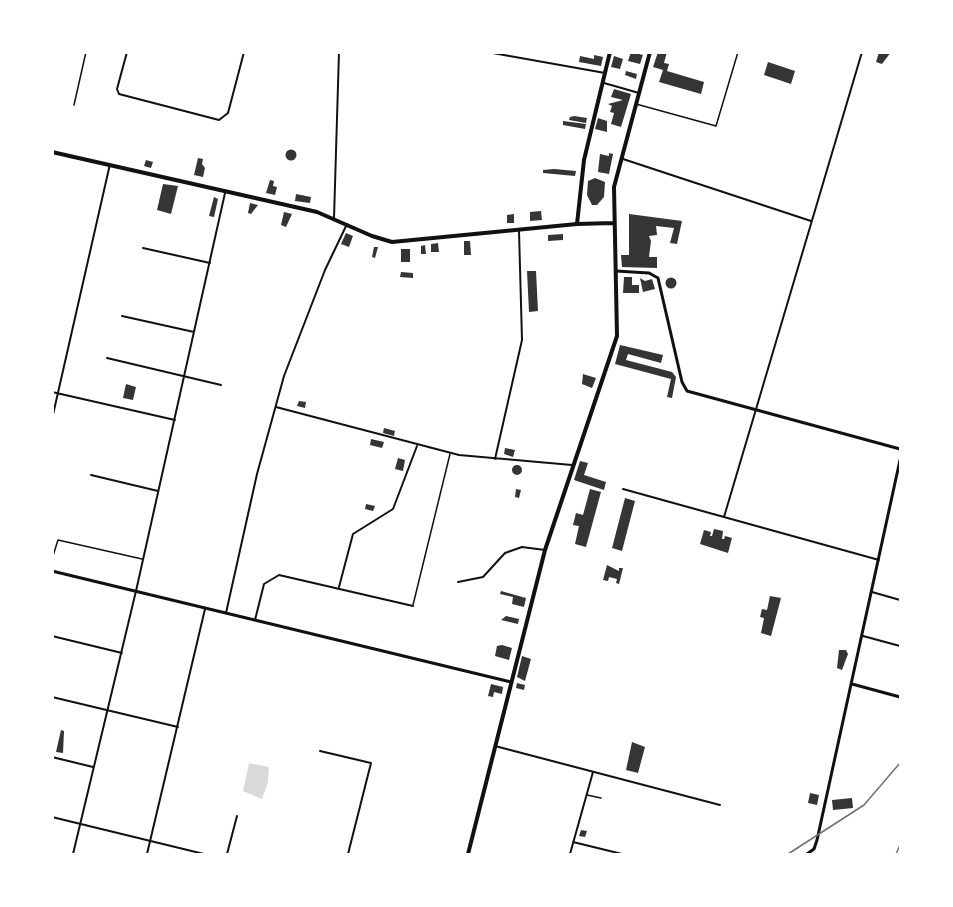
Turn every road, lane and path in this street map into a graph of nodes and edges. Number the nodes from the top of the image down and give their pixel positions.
1 (86, 52) edge
2 (127, 52) edge
3 (244, 52) edge
4 (339, 52) edge
5 (487, 52) edge
6 (610, 52) edge
7 (650, 52) edge
8 (738, 52) edge
9 (862, 52) edge
10 (605, 72) junction
11 (603, 82) junction
12 (639, 93) junction
13 (636, 104) junction
14 (74, 105) dead end
15 (52, 152) edge
16 (620, 158) junction
17 (110, 164) junction
18 (226, 190) junction
19 (334, 218) junction
20 (811, 221) junction
21 (613, 223) junction
22 (347, 224) junction
23 (577, 224) junction
24 (519, 228) junction
25 (143, 248) dead end
26 (210, 263) junction
27 (616, 271) junction
28 (122, 316) dead end
29 (194, 332) junction
30 (107, 358) dead end
31 (184, 376) junction
32 (221, 385) dead end
33 (52, 392) edge
34 (58, 393) junction
35 (276, 406) junction
36 (755, 410) junction
37 (52, 419) edge
38 (175, 420) junction
39 (417, 446) junction
40 (900, 449) edge
41 (450, 454) junction
42 (495, 460) junction
43 (900, 460) edge
44 (573, 465) junction
45 (91, 475) dead end
46 (623, 489) dead end
47 (159, 491) junction
48 (724, 517) junction
49 (545, 550) junction
50 (52, 559) edge
51 (143, 559) junction
52 (879, 560) junction
53 (52, 571) edge
54 (458, 582) dead end
55 (339, 587) junction
56 (136, 591) junction
57 (872, 592) junction
58 (900, 600) edge
59 (413, 606) joint
60 (206, 608) junction
61 (226, 613) junction
62 (255, 620) junction
63 (52, 636) edge
64 (862, 636) junction
65 (900, 646) edge
66 (122, 653) junction
67 (511, 682) junction
68 (852, 684) junction
69 (52, 697) edge
70 (900, 697) edge
71 (108, 710) junction
72 (178, 727) junction
73 (495, 746) junction
74 (320, 751) dead end
75 (52, 757) edge
76 (94, 767) junction
77 (593, 772) junction
78 (586, 795) junction
79 (601, 798) dead end
80 (720, 805) dead end
81 (237, 816) dead end
82 (52, 817) edge
83 (80, 824) junction
84 (150, 842) junction
85 (573, 842) junction
86 (814, 849) junction
87 (73, 855) edge
88 (147, 855) edge
89 (204, 855) edge
90 (227, 855) edge
91 (348, 855) edge
92 (468, 855) edge
93 (570, 855) edge
94 (622, 855) edge
95 (807, 855) edge
96 (816, 855) edge

1 - 14 lane
2 - 3 street
4 - 19 street
5 - 10 street
6 - 10 main road
7 - 12 main road
8 - 13 lane
9 - 20 street
10 - 11 main road
11 - 12 street
11 - 23 main road
12 - 13 main road
13 - 16 main road
15 - 17 main road
16 - 20 street
16 - 21 main road
17 - 18 main road
17 - 34 street
18 - 19 main road
18 - 26 street
19 - 22 main road
20 - 36 street
21 - 23 main road
21 - 27 main road
22 - 24 main road
22 - 35 street
23 - 24 main road
24 - 42 street
25 - 26 street
26 - 29 street
27 - 36 street
27 - 44 main road
28 - 29 street
29 - 31 street
30 - 31 street
31 - 32 street
31 - 38 street
33 - 34 street
34 - 37 street
34 - 38 street
35 - 39 street
35 - 61 street
36 - 40 street
36 - 48 street
38 - 47 street
39 - 41 street
39 - 55 street
41 - 42 street
41 - 59 lane
42 - 44 street
43 - 52 street
44 - 49 main road
45 - 47 street
46 - 48 street
47 - 51 street
48 - 52 street
49 - 54 street
49 - 67 main road
50 - 51 lane
51 - 56 street
52 - 57 street
53 - 56 street
55 - 59 street
55 - 62 street
56 - 60 street
56 - 66 street
57 - 58 street
57 - 64 street
60 - 61 street
60 - 72 street
61 - 62 street
62 - 67 street
63 - 66 street
64 - 65 street
64 - 68 street
66 - 71 street
67 - 73 main road
68 - 70 street
68 - 86 street
69 - 71 street
71 - 72 street
71 - 76 street
72 - 84 street
73 - 77 street
73 - 92 main road
74 - 91 street
75 - 76 street
76 - 83 street
77 - 78 street
77 - 80 street
78 - 79 lane
78 - 85 street
81 - 90 street
82 - 83 street
83 - 84 street
83 - 87 street
84 - 88 street
84 - 89 street
85 - 93 street
85 - 94 street
86 - 95 street
86 - 96 street

